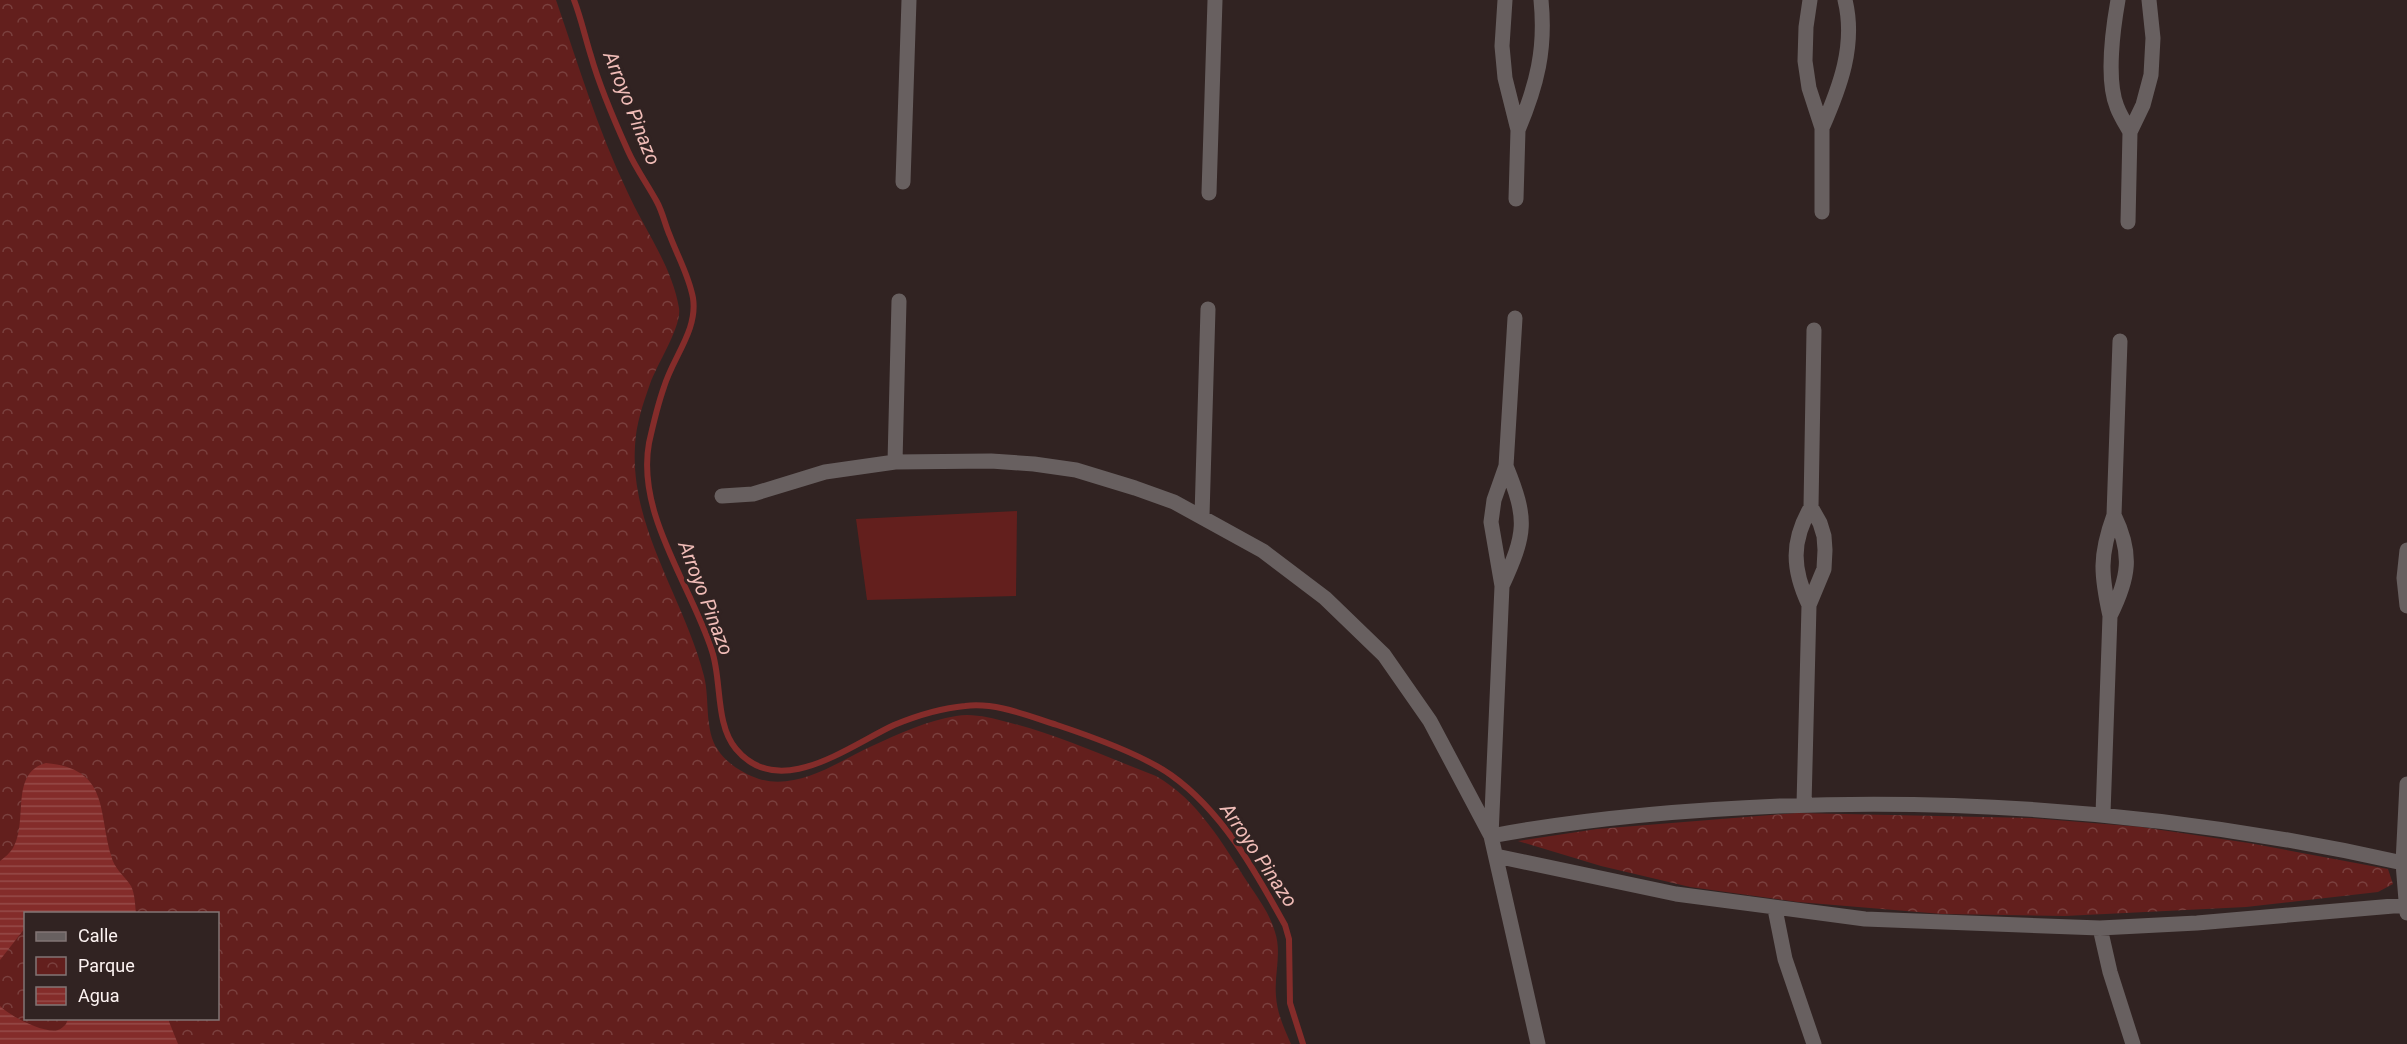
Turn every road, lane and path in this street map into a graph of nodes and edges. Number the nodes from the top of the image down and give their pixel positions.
1 (909, 0) edge
2 (1215, 0) edge
3 (1505, 0) edge
4 (1541, 0) edge
5 (1810, 0) edge
6 (1845, 0) edge
7 (2118, 0) edge
8 (2149, 0) edge
9 (1822, 128) junction
10 (1518, 130) junction
11 (2130, 132) junction
12 (903, 182) dead end
13 (1209, 193) dead end
14 (1516, 199) dead end
15 (1822, 212) dead end
16 (2128, 222) dead end
17 (899, 301) dead end
18 (1208, 309) dead end
19 (1515, 318) dead end
20 (1814, 330) dead end
21 (2120, 341) dead end
22 (895, 462) junction
23 (1506, 466) junction
24 (722, 496) dead end
25 (1811, 507) junction
26 (2114, 515) junction
27 (1202, 516) junction
28 (2407, 550) edge
29 (1502, 586) junction
30 (1809, 604) junction
31 (2407, 606) edge
32 (2110, 616) junction
33 (2407, 784) edge
34 (1804, 805) junction
35 (2103, 814) junction
36 (1491, 836) junction
37 (1496, 856) junction
38 (2403, 863) junction
39 (1775, 909) junction
40 (2406, 909) edge
41 (2100, 928) junction
42 (1538, 1044) edge
43 (1814, 1044) edge
44 (2133, 1044) edge

1 - 12 street
2 - 13 street
3 - 10 street
4 - 10 street
5 - 9 street
6 - 9 street
7 - 11 street
8 - 11 street
9 - 15 street
10 - 14 street
11 - 16 street
17 - 22 street
18 - 27 street
19 - 23 street
20 - 25 street
21 - 26 street
22 - 24 street
22 - 27 street
23 - 29 street
23 - 29 street
25 - 30 street
25 - 30 street
26 - 32 street
26 - 32 street
27 - 36 street
28 - 31 street
29 - 36 street
30 - 34 street
32 - 35 street
33 - 38 street
34 - 35 street
34 - 36 street
35 - 38 street
36 - 37 street
37 - 39 street
37 - 42 street
38 - 40 street
39 - 41 street
39 - 43 street
40 - 41 street
41 - 44 street

